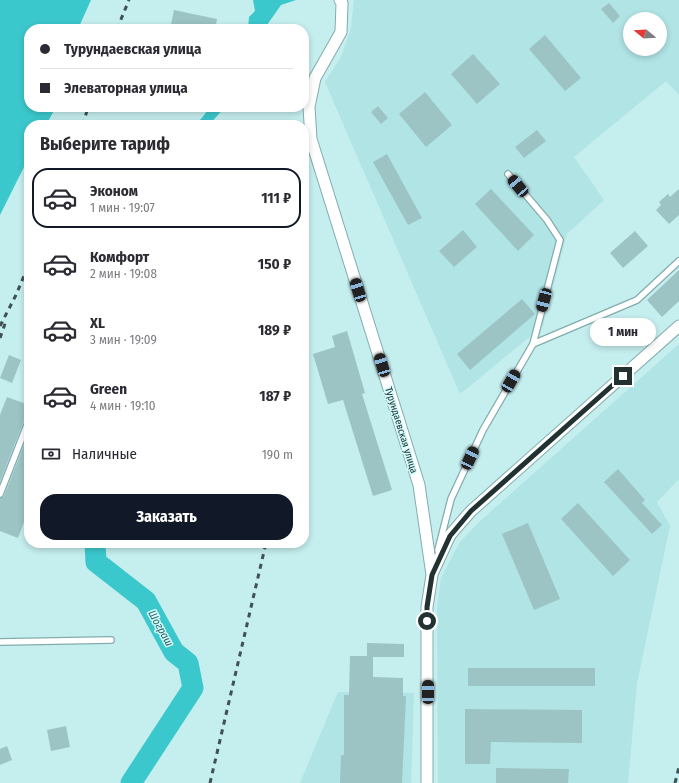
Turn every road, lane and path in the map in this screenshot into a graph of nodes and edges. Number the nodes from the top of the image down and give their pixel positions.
1 (340, 0) edge
2 (508, 174) dead end
3 (679, 261) edge
4 (679, 326) edge
5 (533, 344) junction
6 (24, 433) edge
7 (0, 494) edge
8 (432, 575) junction
9 (110, 640) dead end
10 (0, 642) edge
11 (427, 783) edge

1 - 8 street, Турундаевская улица
2 - 5 lane
3 - 5 lane
4 - 8 street
5 - 8 lane
6 - 7 lane
8 - 11 street, Турундаевская улица
9 - 10 lane

